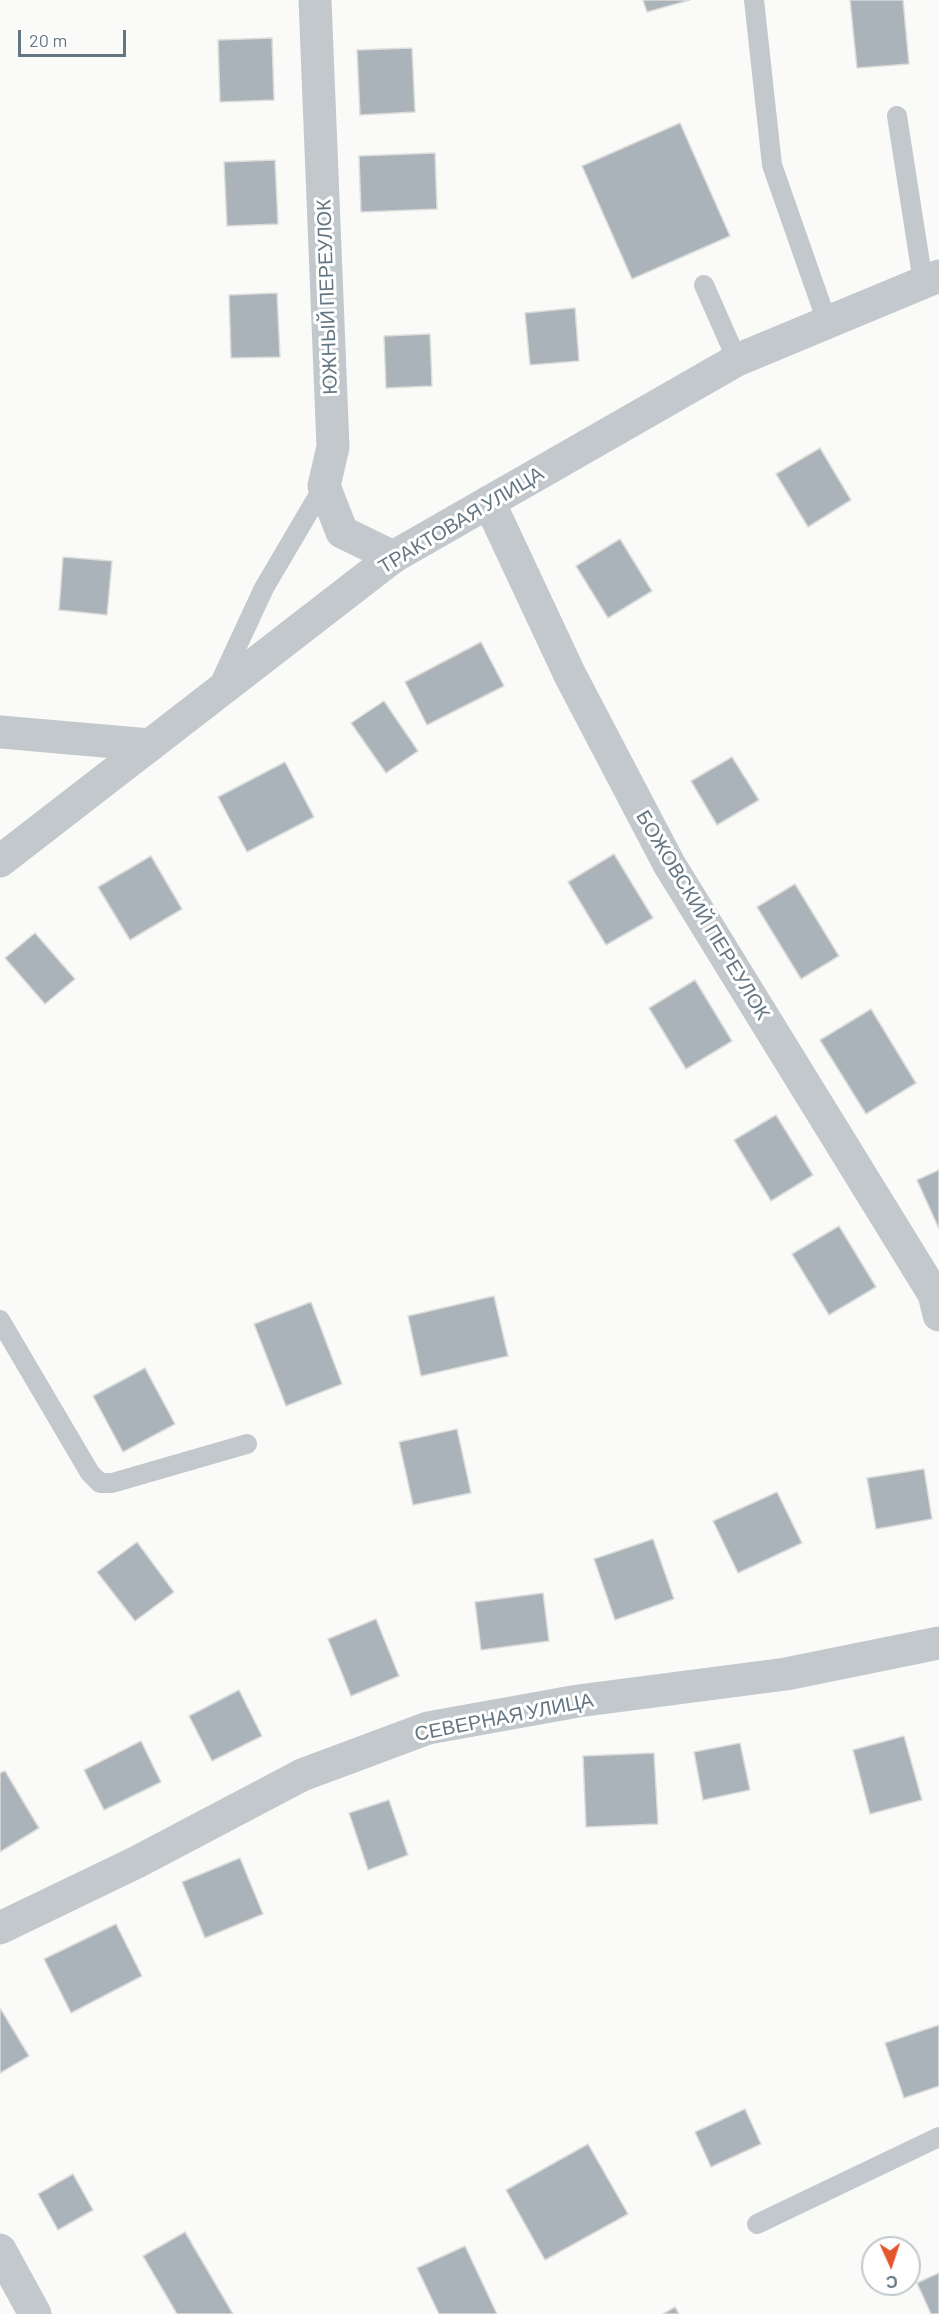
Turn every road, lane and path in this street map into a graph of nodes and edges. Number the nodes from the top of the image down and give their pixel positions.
1 (315, 0) edge
2 (754, 0) edge
3 (897, 116) dead end
4 (931, 279) edge
5 (704, 285) dead end
6 (827, 322) junction
7 (737, 360) junction
8 (324, 486) junction
9 (489, 502) junction
10 (393, 557) junction
11 (213, 698) junction
12 (8, 739) edge
13 (150, 745) junction
14 (0, 861) edge
15 (938, 1301) edge
16 (0, 1320) edge
17 (247, 1443) dead end
18 (939, 1643) edge
19 (0, 1928) edge
20 (939, 2137) edge
21 (757, 2224) dead end
22 (0, 2250) edge
23 (35, 2314) edge

1 - 8 street, ЮЖНЫЙ ПЕРЕУЛОК
2 - 6 lane
3 - 4 lane
4 - 6 street, ТРАКТОВАЯ УЛИЦА
5 - 7 lane
6 - 7 street, ТРАКТОВАЯ УЛИЦА
7 - 9 street, ТРАКТОВАЯ УЛИЦА
8 - 10 street
8 - 11 lane
9 - 10 street, ТРАКТОВАЯ УЛИЦА
9 - 15 street, БОЖОВСКИЙ ПЕРЕУЛОК
10 - 11 street, ТРАКТОВАЯ УЛИЦА
11 - 13 street, ТРАКТОВАЯ УЛИЦА
12 - 13 street
13 - 14 street, ТРАКТОВАЯ УЛИЦА
16 - 17 lane
18 - 19 street, СЕВЕРНАЯ УЛИЦА
20 - 21 lane
22 - 23 street

